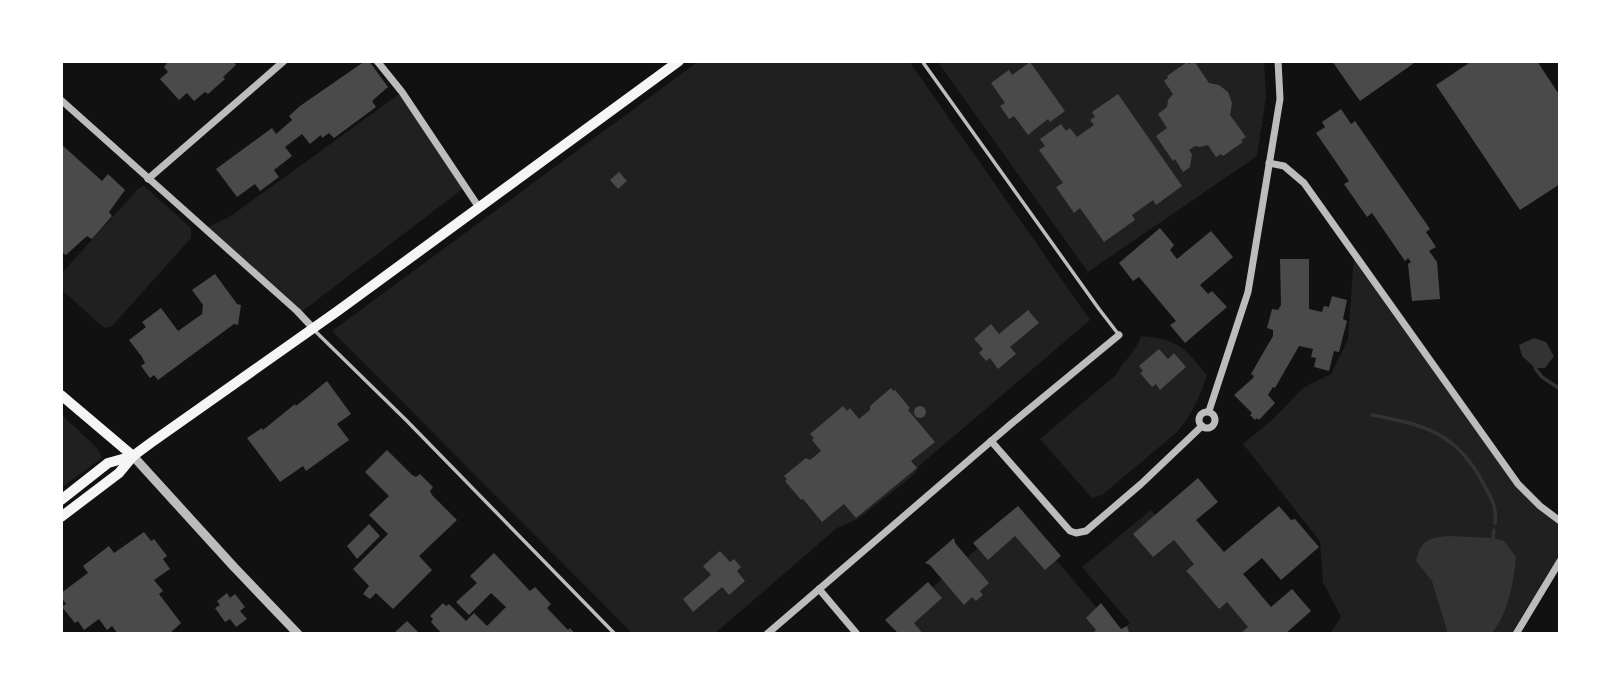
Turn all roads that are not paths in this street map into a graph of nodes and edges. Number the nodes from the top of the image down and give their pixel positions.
1 (284, 61) edge
2 (377, 61) edge
3 (679, 61) edge
4 (922, 61) edge
5 (1278, 61) edge
6 (61, 100) edge
7 (1269, 163) junction
8 (148, 178) junction
9 (478, 206) junction
10 (313, 328) junction
11 (1119, 335) joint
12 (61, 395) edge
13 (1209, 411) junction
14 (1202, 426) junction
15 (991, 441) junction
16 (133, 456) junction
17 (61, 499) edge
18 (61, 517) edge
19 (1560, 521) edge
20 (1560, 561) edge
21 (819, 589) junction
22 (298, 634) edge
23 (615, 634) edge
24 (767, 634) edge
25 (857, 634) edge
26 (1516, 634) edge

1 - 8 street
2 - 9 street
3 - 9 main road
4 - 11 lane
5 - 7 street
6 - 8 street
7 - 13 street
7 - 19 street
8 - 10 street
9 - 10 main road
10 - 16 main road
10 - 23 lane
11 - 15 street
12 - 16 main road
13 - 14 street
13 - 14 street
14 - 15 street
15 - 21 street
16 - 17 main road
16 - 18 main road
16 - 22 street
20 - 26 street
21 - 24 street
21 - 25 street

